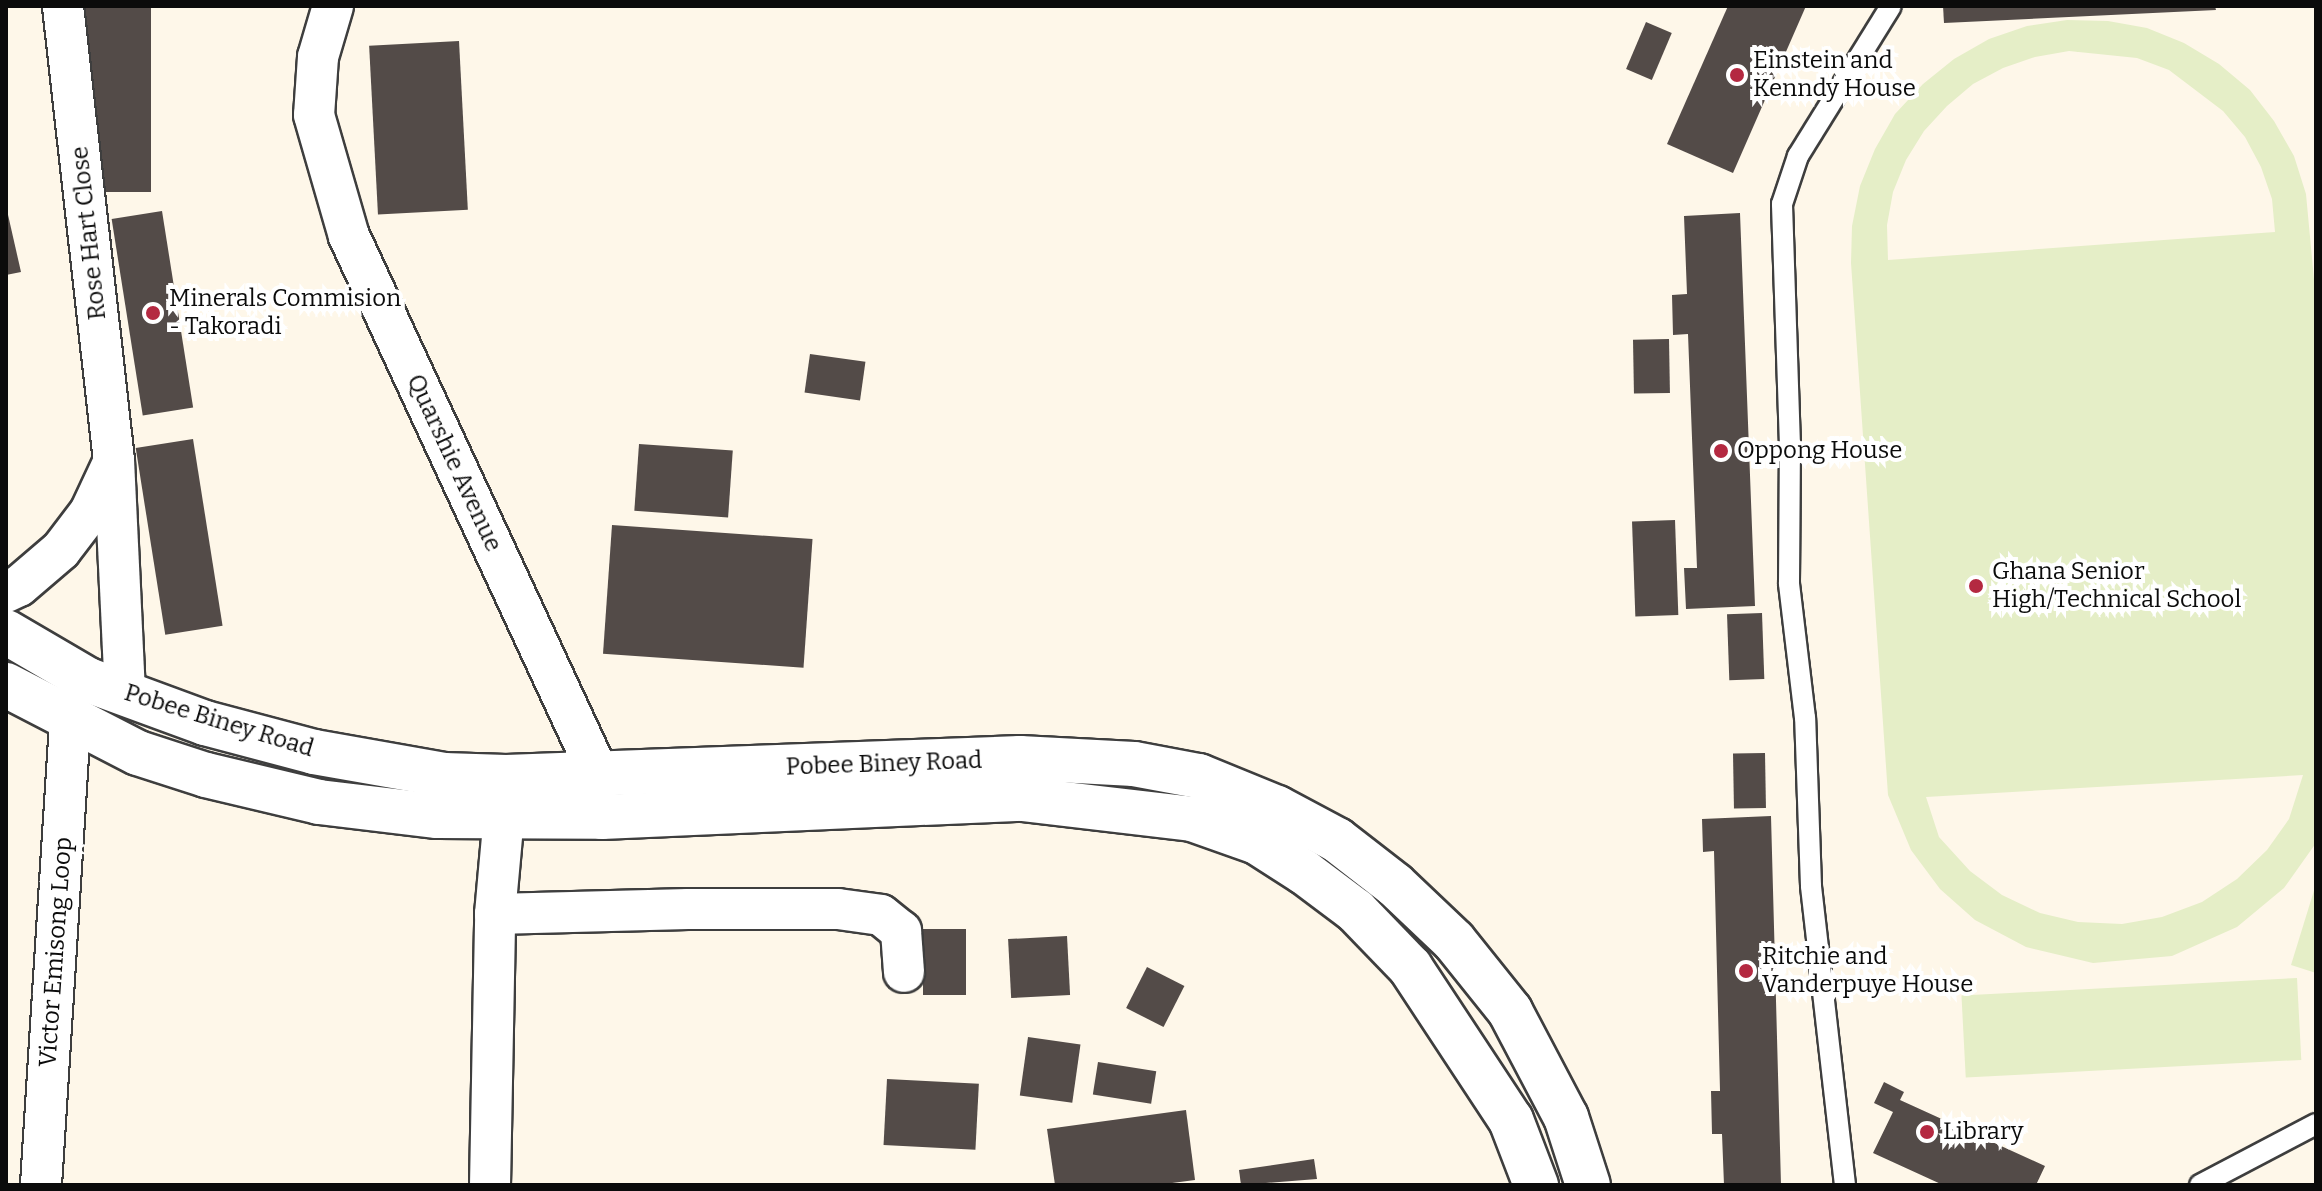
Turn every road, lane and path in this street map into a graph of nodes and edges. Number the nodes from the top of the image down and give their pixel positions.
1 (63, 6) edge
2 (333, 6) edge
3 (1891, 6) edge
4 (114, 460) junction
5 (6, 592) edge
6 (6, 632) edge
7 (6, 685) edge
8 (125, 693) junction
9 (70, 720) junction
10 (599, 775) junction
11 (504, 815) junction
12 (495, 914) junction
13 (904, 972) dead end
14 (2316, 1124) edge
15 (41, 1185) edge
16 (490, 1185) edge
17 (1536, 1185) edge
18 (1588, 1185) edge
19 (1845, 1185) edge
20 (2200, 1185) edge

1 - 4 street, Rose Hart Close
2 - 10 street, Quarshie Avenue
3 - 19 lane
4 - 5 street
4 - 8 street, Rose Hart Close
6 - 8 street, Pobee Biney Road
7 - 9 street, Pobee Biney Road
8 - 10 street, Pobee Biney Road
9 - 11 street, Pobee Biney Road
9 - 15 street, Victor Emisong Loop
10 - 18 street, Pobee Biney Road
11 - 12 street
11 - 17 street, Pobee Biney Road
12 - 13 street
12 - 16 street
14 - 20 lane

